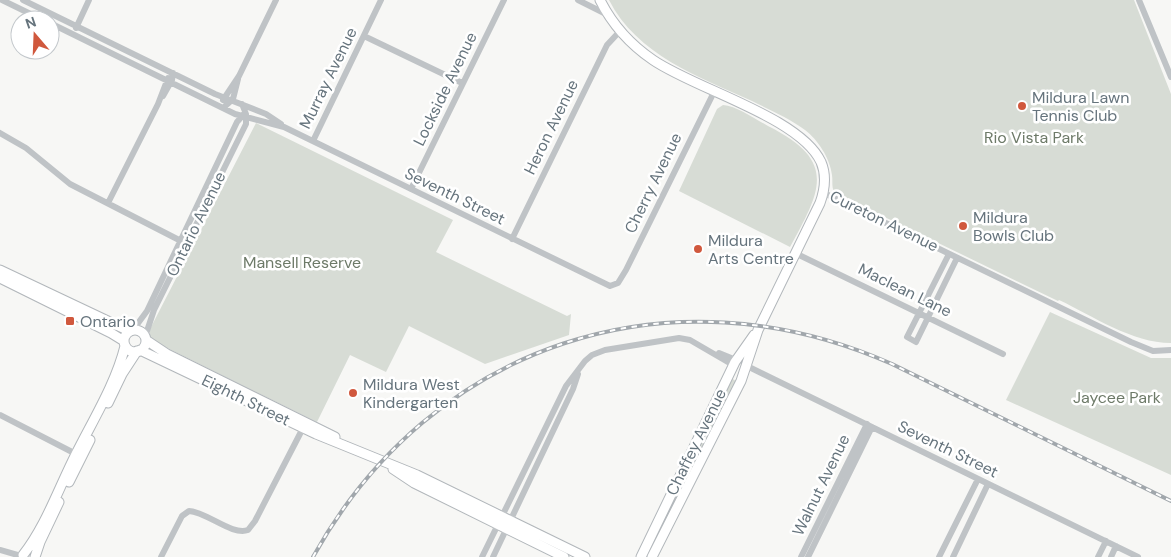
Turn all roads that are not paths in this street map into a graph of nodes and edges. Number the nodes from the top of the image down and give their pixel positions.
1 (2, 0) edge
2 (23, 0) edge
3 (89, 0) edge
4 (276, 0) edge
5 (381, 0) edge
6 (504, 0) edge
7 (578, 0) edge
8 (600, 0) edge
9 (1139, 0) edge
10 (22, 10) edge
11 (610, 16) junction
12 (77, 26) junction
13 (60, 29) edge
14 (620, 31) junction
15 (73, 35) junction
16 (364, 36) junction
17 (173, 73) junction
18 (239, 76) junction
19 (1171, 77) edge
20 (169, 82) junction
21 (462, 83) junction
22 (714, 92) junction
23 (224, 98) junction
24 (232, 100) junction
25 (242, 104) junction
26 (222, 108) junction
27 (254, 109) junction
28 (244, 115) junction
29 (284, 127) junction
30 (0, 134) edge
31 (313, 141) junction
32 (411, 189) junction
33 (824, 193) junction
34 (108, 203) junction
35 (512, 239) junction
36 (183, 241) junction
37 (795, 253) junction
38 (949, 254) junction
39 (957, 258) junction
40 (0, 270) edge
41 (0, 278) edge
42 (615, 285) joint
43 (920, 312) junction
44 (928, 316) junction
45 (131, 330) junction
46 (758, 330) junction
47 (145, 339) junction
48 (124, 344) junction
49 (1171, 350) edge
50 (138, 351) junction
51 (1003, 354) dead end
52 (735, 362) junction
53 (747, 366) junction
54 (0, 414) edge
55 (869, 426) junction
56 (301, 427) junction
57 (701, 433) junction
58 (711, 438) junction
59 (352, 448) junction
60 (77, 452) junction
61 (978, 479) junction
62 (988, 484) junction
63 (664, 508) junction
64 (674, 513) junction
65 (505, 522) junction
66 (1106, 542) junction
67 (1116, 546) junction
68 (0, 550) edge
69 (23, 556) edge
70 (36, 557) edge
71 (161, 557) edge
72 (482, 557) edge
73 (494, 557) edge
74 (564, 557) edge
75 (585, 557) edge
76 (640, 557) edge
77 (652, 557) edge
78 (801, 557) edge
79 (808, 557) edge
80 (939, 557) edge
81 (953, 557) edge
82 (1100, 557) edge
83 (1111, 557) edge
84 (1138, 557) edge

1 - 10 street
2 - 12 street, Seventh Street
3 - 12 street
4 - 18 street
5 - 16 street, Murray Avenue
6 - 21 street, Lockside Avenue
7 - 11 street
8 - 11 street, Cureton Avenue
9 - 19 street
11 - 14 street, Cureton Avenue
12 - 15 street
12 - 17 street, Seventh Street
13 - 15 street, Seventh Street
14 - 22 street, Cureton Avenue
14 - 35 street, Heron Avenue
15 - 20 street, Seventh Street
16 - 21 street
16 - 31 street, Murray Avenue
17 - 20 street
17 - 23 street, Seventh Street
18 - 23 street
18 - 24 street
20 - 26 street, Seventh Street
20 - 34 street
21 - 32 street, Lockside Avenue
22 - 33 street, Cureton Avenue
22 - 42 street, Cherry Avenue
23 - 24 street, Seventh Street
23 - 26 street
24 - 25 street, Seventh Street
24 - 26 street
25 - 27 street, Seventh Street
25 - 28 street
26 - 28 street, Seventh Street
27 - 28 street
27 - 29 street, Seventh Street
28 - 29 street, Seventh Street
28 - 36 street, Ontario Avenue
29 - 31 street, Seventh Street
30 - 34 street
31 - 32 street, Seventh Street
32 - 35 street, Seventh Street
33 - 37 street, Chaffey Avenue
33 - 38 street, Cureton Avenue
34 - 36 street
35 - 42 street, Seventh Street
36 - 45 street, Ontario Avenue
36 - 47 street, Ontario Avenue
37 - 43 street, Maclean Lane
37 - 46 street, Chaffey Avenue
38 - 39 street, Cureton Avenue
38 - 43 street
39 - 44 street
39 - 49 street, Cureton Avenue
40 - 45 street
41 - 48 street
43 - 44 street, Maclean Lane
43 - 44 street
44 - 51 street, Maclean Lane
45 - 47 street
45 - 48 street
46 - 52 street, Chaffey Avenue
46 - 53 street, Chaffey Avenue
47 - 50 street
47 - 59 street, Eighth Street
48 - 50 street
48 - 60 street
50 - 56 street, Eighth Street
50 - 70 street
52 - 53 street
52 - 57 street, Chaffey Avenue
52 - 65 street
53 - 55 street, Seventh Street
53 - 58 street, Chaffey Avenue
54 - 60 street
55 - 61 street, Seventh Street
55 - 78 street, Walnut Avenue
55 - 79 street, Walnut Avenue
56 - 59 street, Eighth Street
56 - 71 street
57 - 58 street
57 - 63 street, Chaffey Avenue
58 - 64 street, Chaffey Avenue
59 - 65 street, Eighth Street
60 - 69 street
61 - 62 street, Seventh Street
61 - 80 street
62 - 66 street, Seventh Street
62 - 81 street
63 - 64 street
63 - 76 street, Chaffey Avenue
64 - 77 street, Chaffey Avenue
65 - 72 street
65 - 73 street
65 - 74 street, Eighth Street
65 - 75 street, Eighth Street
66 - 67 street, Seventh Street
66 - 82 street
67 - 83 street
67 - 84 street, Seventh Street
68 - 69 street

